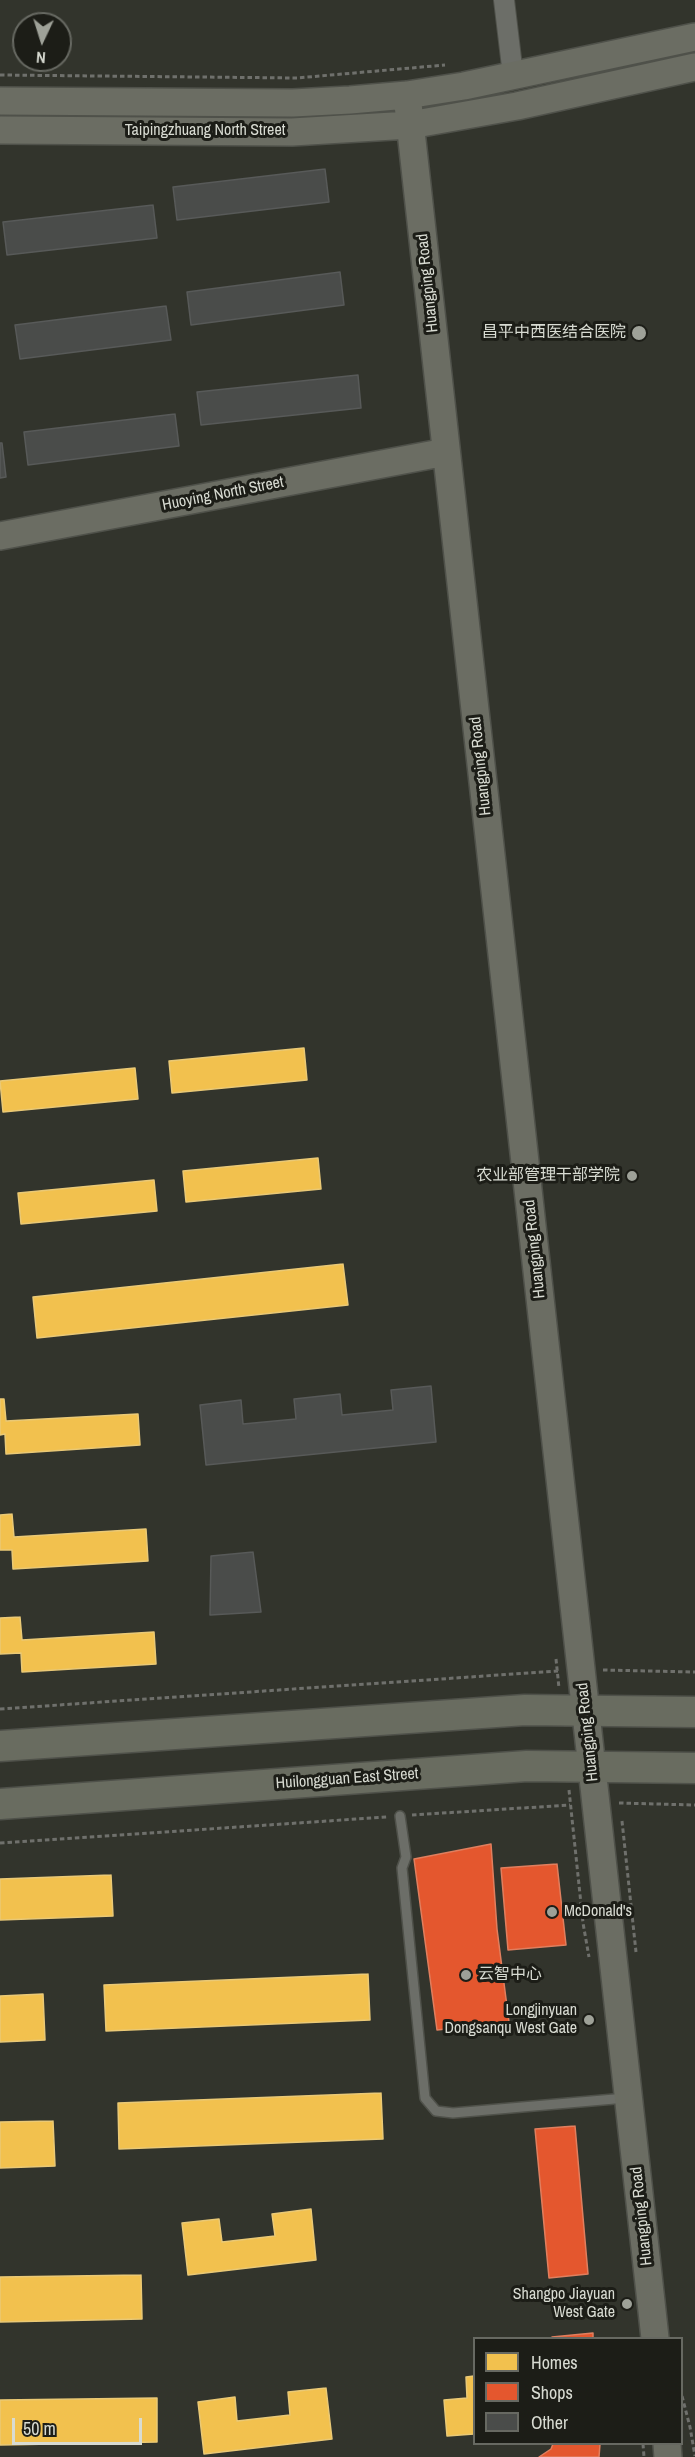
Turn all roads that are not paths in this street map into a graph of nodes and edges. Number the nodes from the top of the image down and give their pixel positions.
1 (504, 0) edge
2 (695, 37) edge
3 (695, 67) edge
4 (513, 75) junction
5 (407, 95) junction
6 (0, 100) edge
7 (410, 125) junction
8 (0, 130) edge
9 (446, 452) junction
10 (0, 536) edge
11 (586, 1710) junction
12 (695, 1712) edge
13 (0, 1746) edge
14 (592, 1766) junction
15 (695, 1768) edge
16 (0, 1804) edge
17 (400, 1816) road end
18 (629, 2098) junction
19 (655, 2337) edge

1 - 4 street
2 - 4 main road
3 - 7 main road
4 - 5 main road
5 - 6 main road, Taipingzhuang North Street
5 - 7 main road, Huangping Road
7 - 8 main road, Taipingzhuang North Street
7 - 9 main road, Huangping Road
9 - 10 main road, Huoying North Street
9 - 11 main road, Huangping Road
11 - 12 main road
11 - 13 main road
11 - 14 main road, Huangping Road
14 - 15 main road, Huilongguan East Street
14 - 16 main road, Huilongguan East Street
14 - 18 main road, Huangping Road
17 - 18 lane
18 - 19 main road, Huangping Road

